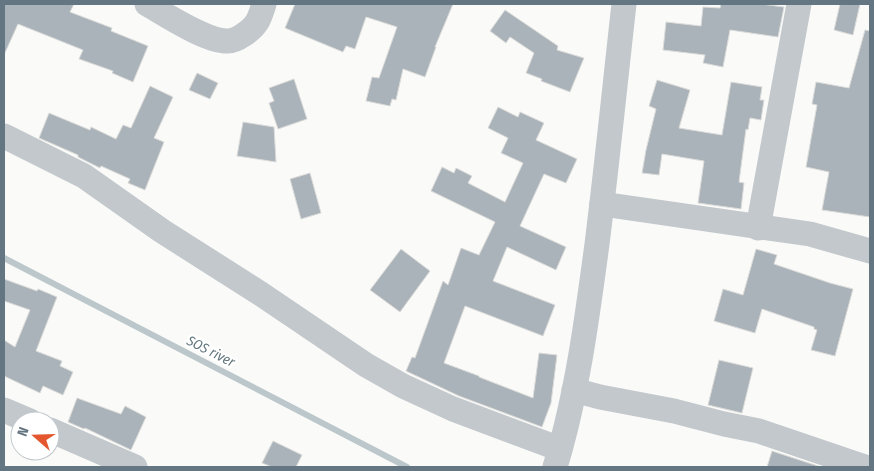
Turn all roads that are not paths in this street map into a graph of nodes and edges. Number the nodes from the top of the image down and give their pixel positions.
1 (147, 4) edge
2 (264, 4) edge
3 (624, 4) edge
4 (799, 4) edge
5 (4, 136) edge
6 (602, 204) junction
7 (758, 228) junction
8 (870, 251) edge
9 (574, 390) junction
10 (60, 434) edge
11 (557, 458) edge
12 (135, 467) edge
13 (865, 467) edge

1 - 2 street
3 - 6 street
4 - 7 street
5 - 11 street
6 - 7 street
6 - 9 street
7 - 8 street
9 - 11 street
9 - 13 street
10 - 12 street

